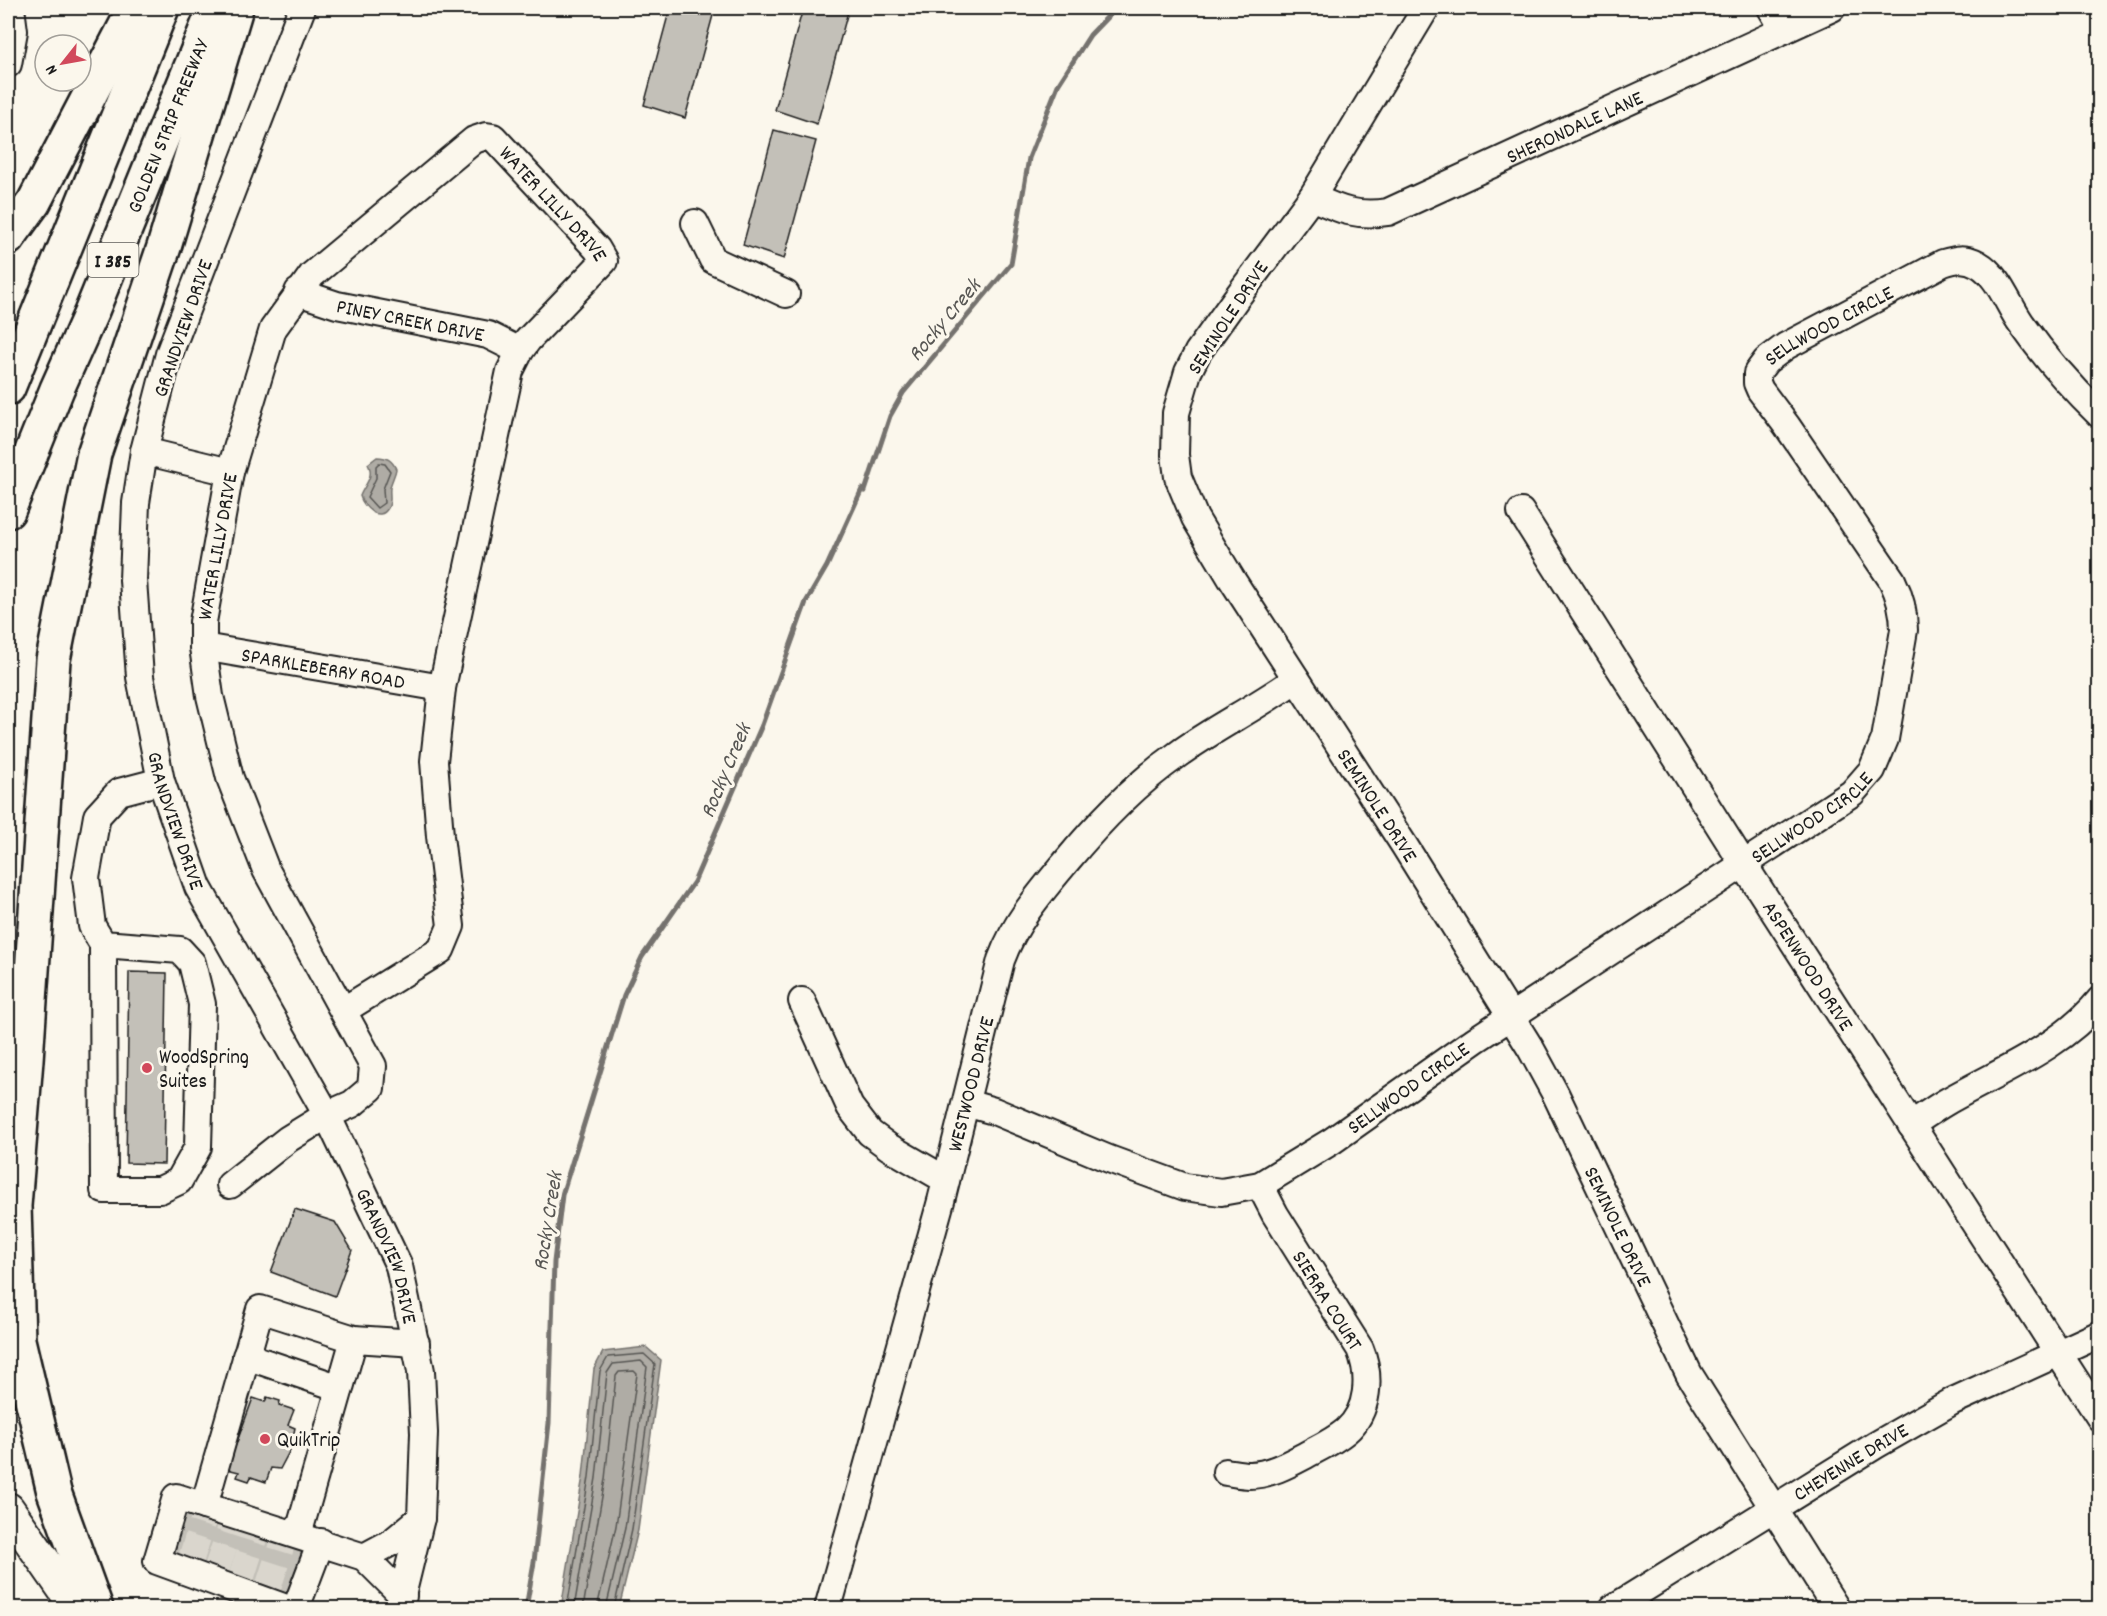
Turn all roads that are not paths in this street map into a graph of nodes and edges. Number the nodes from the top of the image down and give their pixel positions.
1 (10, 8) edge
2 (135, 8) edge
3 (162, 8) edge
4 (215, 8) edge
5 (236, 8) edge
6 (302, 8) edge
7 (1426, 8) edge
8 (1771, 8) edge
9 (1832, 8) edge
10 (1784, 30) junction
11 (8, 64) edge
12 (1312, 197) junction
13 (695, 223) dead end
14 (8, 238) edge
15 (298, 292) junction
16 (786, 294) dead end
17 (520, 351) junction
18 (8, 388) edge
19 (2100, 415) edge
20 (144, 451) junction
21 (230, 472) junction
22 (8, 511) edge
23 (1521, 512) dead end
24 (203, 647) junction
25 (1296, 679) junction
26 (442, 688) junction
27 (161, 781) junction
28 (1744, 865) junction
29 (103, 944) junction
30 (2100, 1000) edge
31 (802, 1001) dead end
32 (344, 1010) junction
33 (1511, 1017) junction
34 (966, 1103) junction
35 (327, 1115) junction
36 (1911, 1125) junction
37 (946, 1180) junction
38 (231, 1185) dead end
39 (1260, 1185) junction
40 (2100, 1334) edge
41 (354, 1339) junction
42 (416, 1343) junction
43 (2058, 1353) junction
44 (246, 1356) junction
45 (340, 1388) junction
46 (2100, 1418) edge
47 (1226, 1472) dead end
48 (8, 1509) edge
49 (1774, 1509) junction
50 (205, 1510) junction
51 (421, 1518) junction
52 (297, 1538) junction
53 (364, 1557) junction
54 (272, 1599) edge
55 (401, 1602) edge
56 (77, 1608) edge
57 (96, 1608) edge
58 (296, 1608) edge
59 (828, 1608) edge
60 (1613, 1608) edge
61 (1836, 1608) edge

1 - 11 street
2 - 14 highway
3 - 18 highway, I 385
4 - 22 highway, GOLDEN STRIP FREEWAY / I 385
5 - 57 highway
6 - 20 street, GRANDVIEW DRIVE
7 - 12 street, SEMINOLE DRIVE
8 - 10 street
9 - 10 street, SHERONDALE LANE
10 - 12 street, SHERONDALE LANE
12 - 25 street, SEMINOLE DRIVE
13 - 16 street
15 - 17 street, PINEY CREEK DRIVE
15 - 17 street, WATER LILLY DRIVE
15 - 21 street, WATER LILLY DRIVE
17 - 26 street, WATER LILLY DRIVE
19 - 28 street, SELLWOOD CIRCLE
20 - 21 street
20 - 27 street, GRANDVIEW DRIVE
21 - 24 street, WATER LILLY DRIVE
23 - 28 street, ASPENWOOD DRIVE
24 - 26 street, SPARKLEBERRY ROAD
24 - 32 street, WATER LILLY DRIVE
25 - 33 street, SEMINOLE DRIVE
25 - 34 street, WESTWOOD DRIVE
26 - 32 street, WATER LILLY DRIVE
27 - 29 street
27 - 35 street, GRANDVIEW DRIVE
28 - 33 street, SELLWOOD CIRCLE
28 - 36 street, ASPENWOOD DRIVE
29 - 29 street
30 - 36 street
31 - 37 street
32 - 35 street, WATER LILLY DRIVE
33 - 39 street, SELLWOOD CIRCLE
33 - 49 street, SEMINOLE DRIVE
34 - 37 street, WESTWOOD DRIVE
34 - 39 street, SELLWOOD CIRCLE
35 - 38 street
35 - 42 street, GRANDVIEW DRIVE
36 - 43 street, ASPENWOOD DRIVE
37 - 59 street, WESTWOOD DRIVE
39 - 47 street, SIERRA COURT
40 - 43 street, CHEYENNE DRIVE
41 - 42 street
41 - 44 street
41 - 45 street
42 - 51 street, GRANDVIEW DRIVE
43 - 46 street, ASPENWOOD DRIVE
43 - 49 street, CHEYENNE DRIVE
44 - 45 street
44 - 50 street
45 - 52 street
48 - 56 main road
49 - 60 street, CHEYENNE DRIVE
49 - 61 street, SEMINOLE DRIVE
50 - 52 street
50 - 54 street
51 - 53 street
51 - 55 street, GRANDVIEW DRIVE
52 - 53 street
52 - 58 street
53 - 55 street

